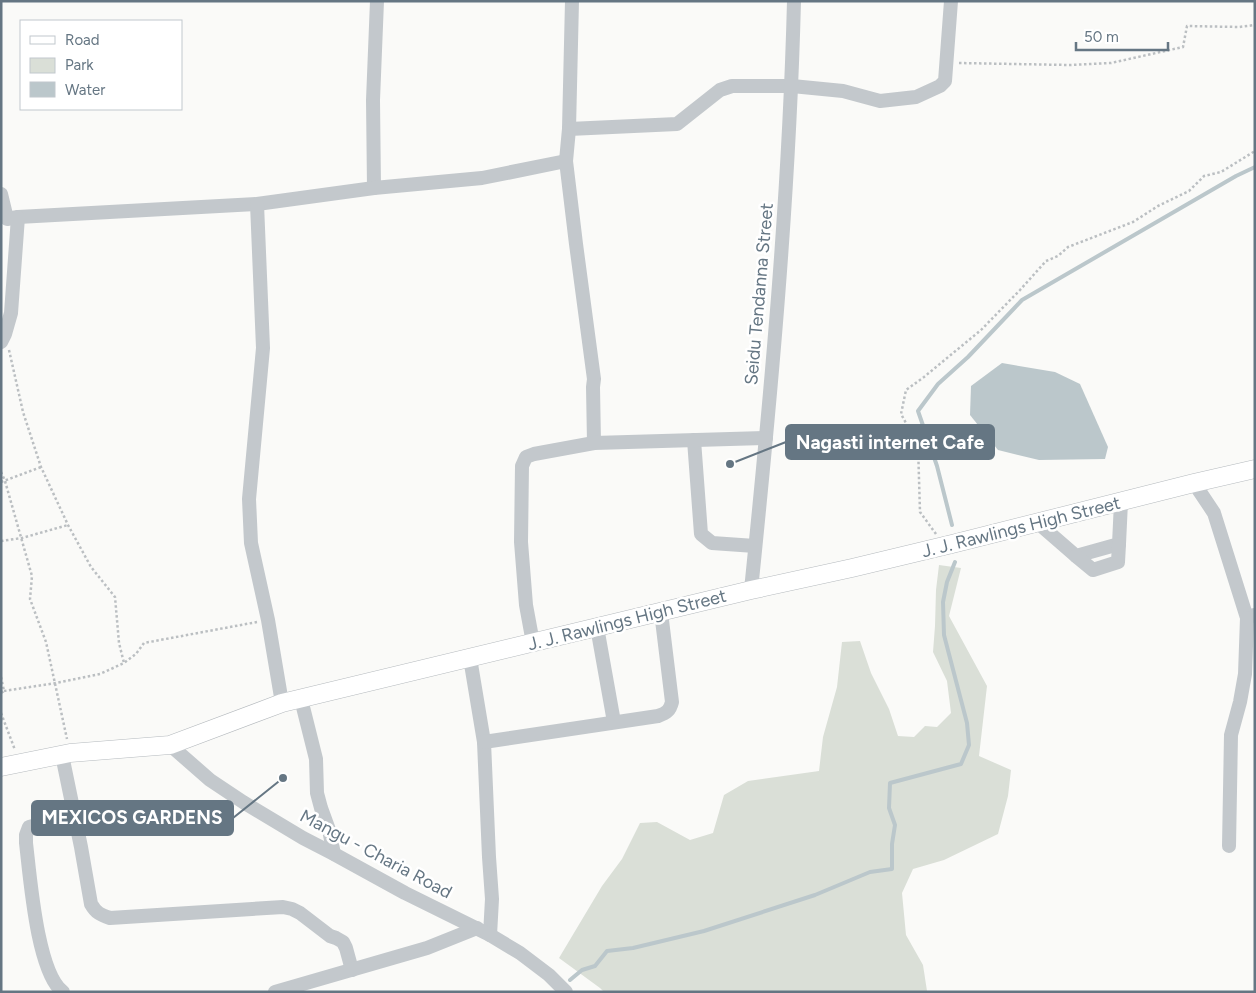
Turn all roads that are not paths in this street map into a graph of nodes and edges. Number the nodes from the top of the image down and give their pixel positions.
1 (378, 1) edge
2 (572, 1) edge
3 (794, 1) edge
4 (951, 1) edge
5 (792, 86) junction
6 (569, 129) junction
7 (566, 161) junction
8 (374, 188) junction
9 (1, 194) edge
10 (257, 204) junction
11 (9, 219) edge
12 (3, 338) edge
13 (766, 438) junction
14 (694, 440) junction
15 (594, 443) junction
16 (1255, 469) edge
17 (1194, 483) junction
18 (1121, 502) junction
19 (1038, 523) junction
20 (755, 546) junction
21 (751, 590) junction
22 (661, 612) junction
23 (1251, 617) edge
24 (597, 627) junction
25 (533, 643) junction
26 (470, 658) junction
27 (301, 698) junction
28 (282, 703) junction
29 (614, 722) junction
30 (484, 742) junction
31 (170, 745) junction
32 (66, 754) junction
33 (1, 767) edge
34 (74, 815) junction
35 (1228, 846) dead end
36 (334, 854) junction
37 (477, 928) junction
38 (490, 935) junction
39 (352, 970) junction
40 (63, 992) edge
41 (275, 992) edge
42 (566, 992) edge

1 - 8 street
2 - 6 street
3 - 5 street, Seidu Tendanna Street
4 - 5 street
5 - 6 street
5 - 13 street, Seidu Tendanna Street
6 - 7 street
7 - 8 street
7 - 15 street
8 - 10 street
9 - 11 street
10 - 11 street
10 - 28 street
11 - 12 street
13 - 14 street
13 - 20 street, Seidu Tendanna Street
14 - 15 street
14 - 20 street
15 - 25 street
16 - 17 main road, J. J. Rawlings High Street
17 - 18 main road, J. J. Rawlings High Street
17 - 23 street
18 - 19 main road, J. J. Rawlings High Street
18 - 19 street
19 - 21 main road, J. J. Rawlings High Street
20 - 21 street, Seidu Tendanna Street
21 - 22 main road, J. J. Rawlings High Street
22 - 24 main road, J. J. Rawlings High Street
22 - 29 street
23 - 35 street
24 - 25 main road, J. J. Rawlings High Street
24 - 29 street
25 - 26 main road, J. J. Rawlings High Street
26 - 27 main road, J. J. Rawlings High Street
26 - 30 street
27 - 28 main road, J. J. Rawlings High Street
27 - 36 street
28 - 31 main road, J. J. Rawlings High Street
29 - 30 street
30 - 38 street
31 - 32 main road, J. J. Rawlings High Street
31 - 36 street, Mangu - Charia Road
32 - 33 main road, J. J. Rawlings High Street
32 - 34 street
34 - 39 street
34 - 40 street
36 - 37 street, Mangu - Charia Road
37 - 38 street, Mangu - Charia Road
37 - 39 street
38 - 42 street, Mangu - Charia Road
39 - 41 street

